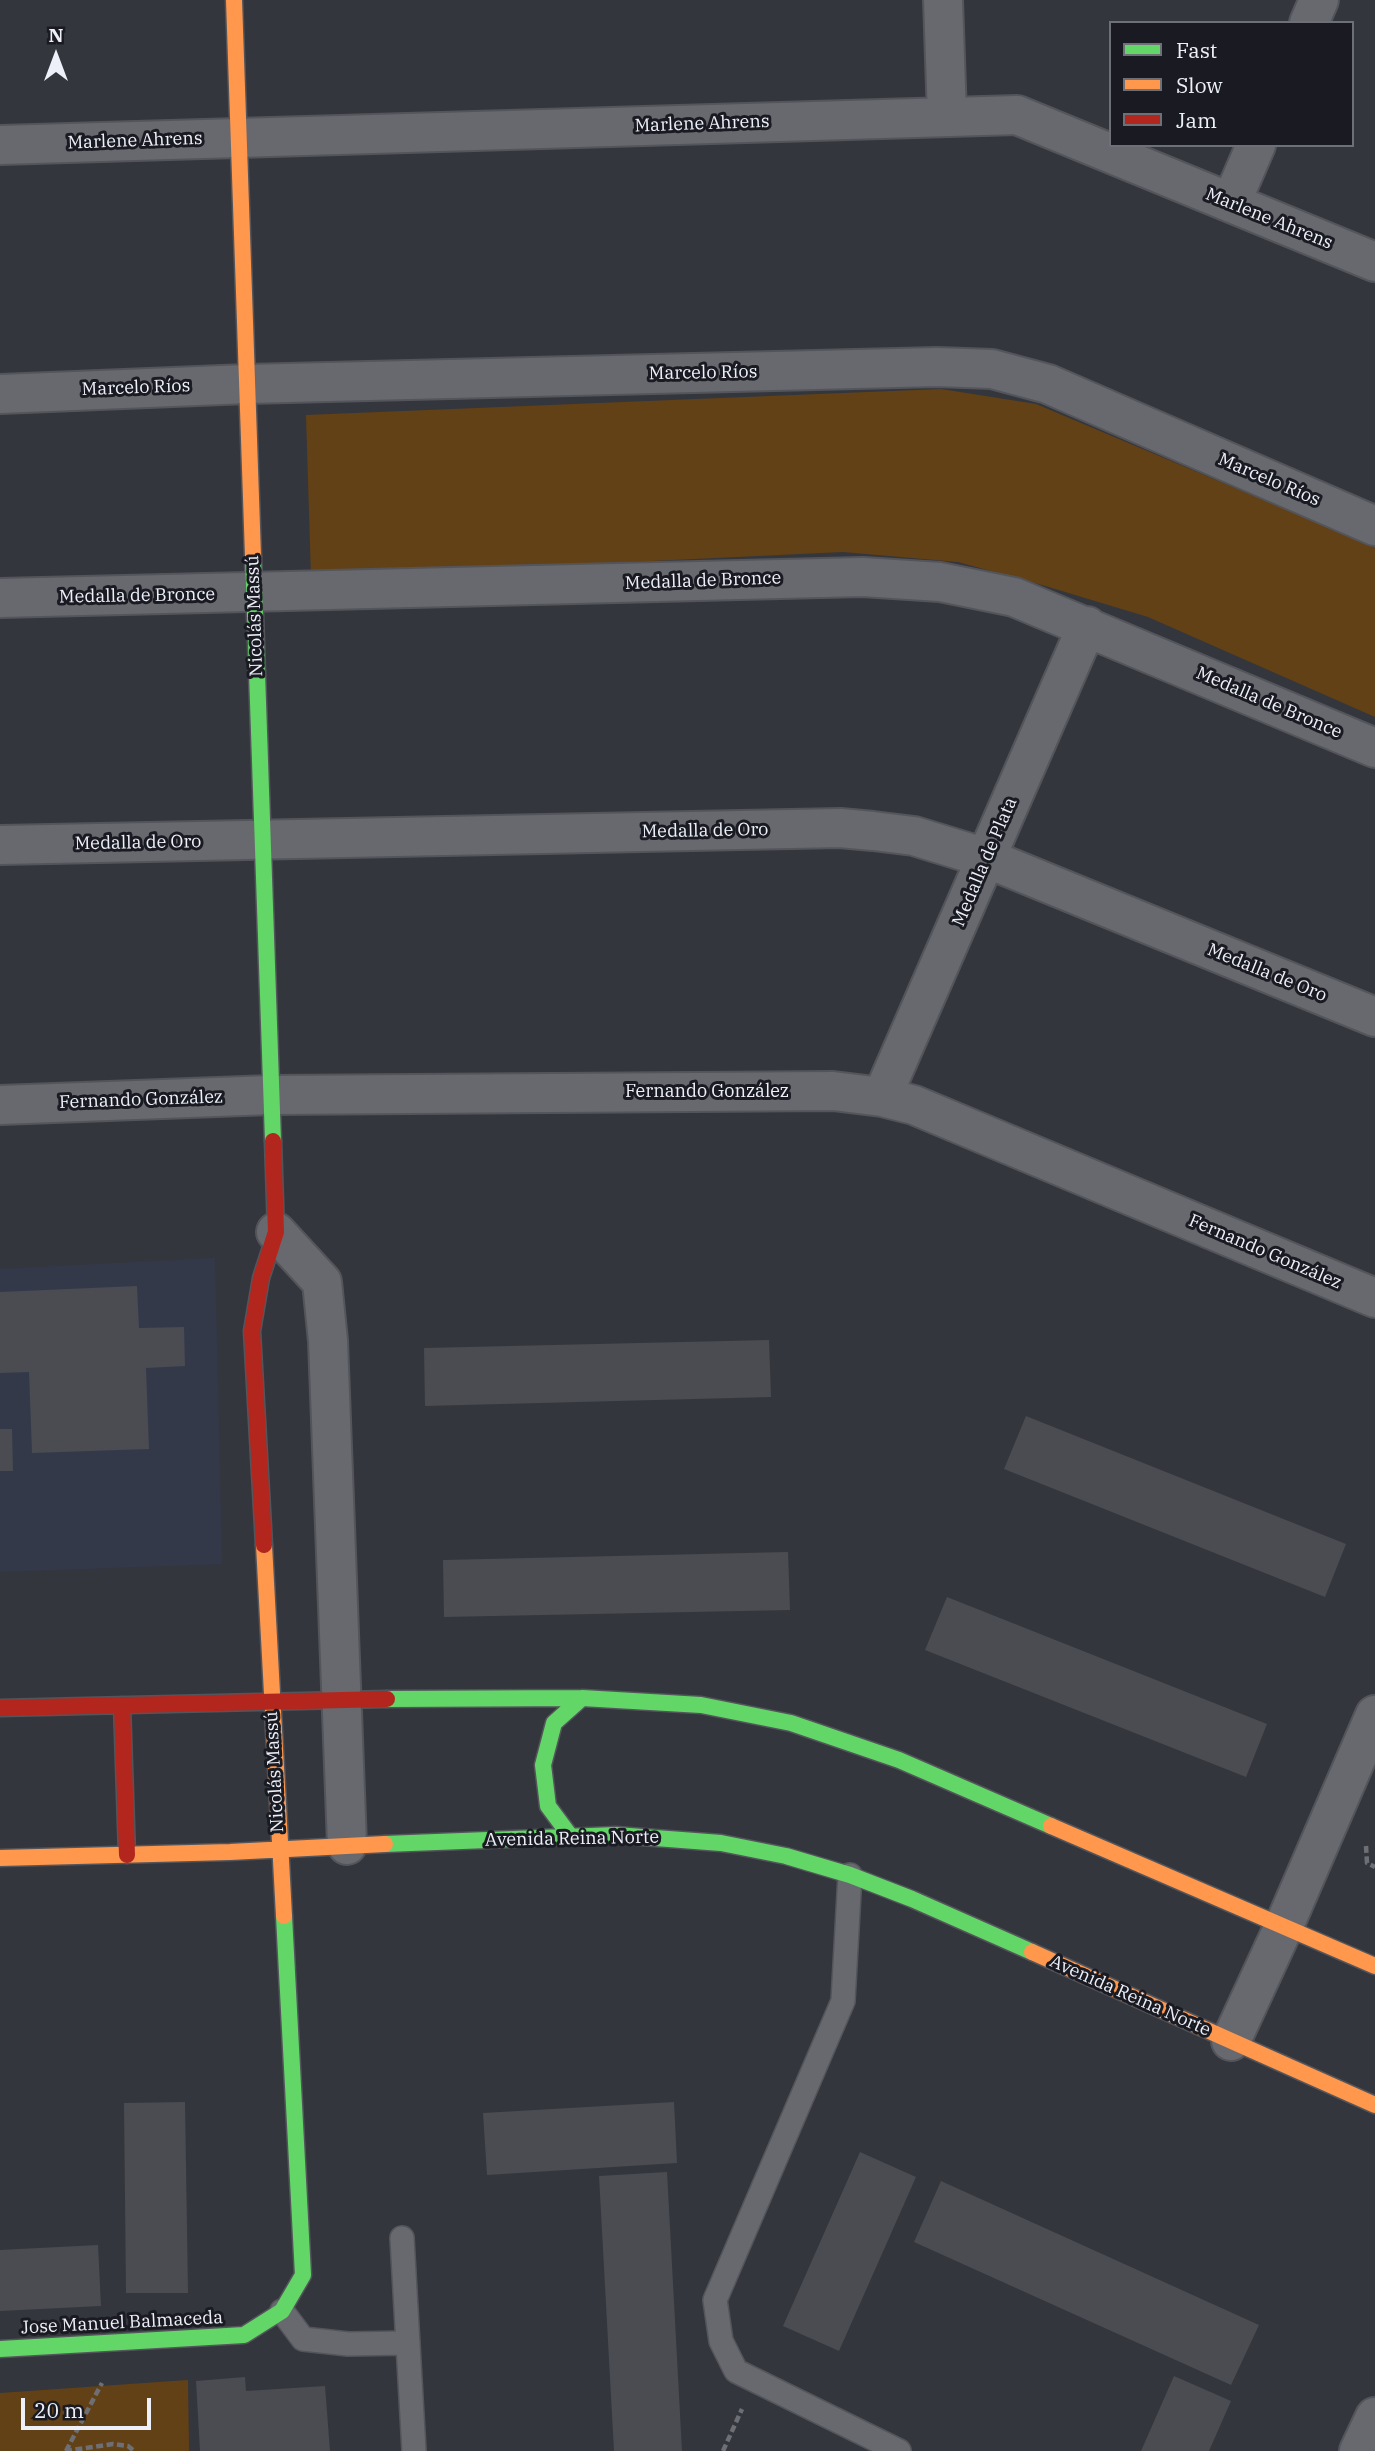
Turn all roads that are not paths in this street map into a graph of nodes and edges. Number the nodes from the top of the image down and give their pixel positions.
1 (234, 0) edge
2 (943, 0) edge
3 (1319, 0) edge
4 (1310, 21) edge
5 (947, 117) junction
6 (238, 138) junction
7 (0, 145) edge
8 (1255, 147) edge
9 (1231, 202) junction
10 (1375, 262) edge
11 (247, 384) junction
12 (0, 394) edge
13 (1375, 526) edge
14 (254, 593) junction
15 (0, 598) edge
16 (1087, 626) junction
17 (1375, 748) edge
18 (263, 841) junction
19 (0, 845) edge
20 (986, 858) junction
21 (1375, 1017) edge
22 (271, 1095) junction
23 (882, 1097) junction
24 (0, 1105) edge
25 (276, 1232) junction
26 (1375, 1298) edge
27 (582, 1698) junction
28 (340, 1699) junction
29 (272, 1702) junction
30 (122, 1705) junction
31 (0, 1708) edge
32 (1375, 1715) edge
33 (571, 1837) junction
34 (347, 1845) junction
35 (279, 1849) junction
36 (127, 1855) junction
37 (0, 1858) edge
38 (850, 1875) junction
39 (1284, 1926) junction
40 (1375, 1966) edge
41 (1231, 2041) junction
42 (1375, 2105) edge
43 (402, 2238) dead end
44 (282, 2311) junction
45 (408, 2343) junction
46 (0, 2349) edge
47 (1375, 2417) edge
48 (414, 2451) edge
49 (899, 2451) edge
50 (1359, 2451) edge

1 - 6 street, Nicolás Massú
2 - 5 street
3 - 4 street
5 - 6 street, Marlene Ahrens
5 - 9 street, Marlene Ahrens
6 - 7 street, Marlene Ahrens
6 - 11 street, Nicolás Massú
8 - 9 street
9 - 10 street, Marlene Ahrens
11 - 12 street, Marcelo Ríos
11 - 13 street, Marcelo Ríos
11 - 14 street, Nicolás Massú
14 - 15 street, Medalla de Bronce
14 - 16 street, Medalla de Bronce
14 - 18 street, Nicolás Massú
16 - 17 street, Medalla de Bronce
16 - 20 street, Medalla de Plata
18 - 19 street, Medalla de Oro
18 - 20 street, Medalla de Oro
18 - 22 street, Nicolás Massú
20 - 21 street, Medalla de Oro
20 - 23 street, Medalla de Plata
22 - 23 street, Fernando González
22 - 24 street, Fernando González
22 - 25 street, Nicolás Massú
23 - 26 street, Fernando González
25 - 28 street
25 - 29 street, Nicolás Massú
27 - 28 street
27 - 33 street
27 - 39 street
28 - 29 street
28 - 34 street
29 - 30 street
29 - 35 street, Nicolás Massú
30 - 31 street
30 - 36 street
32 - 39 street, Avenida Reina Norte
33 - 34 street, Avenida Reina Norte
33 - 38 street, Avenida Reina Norte
34 - 35 street, Avenida Reina Norte
35 - 36 street, Avenida Reina Norte
35 - 44 street, Nicolás Massú
36 - 37 street, Avenida Reina Norte
38 - 41 street, Avenida Reina Norte
38 - 49 lane
39 - 40 street
39 - 41 street, Avenida Reina Norte
41 - 42 street, Avenida Reina Norte
43 - 45 lane
44 - 45 lane
44 - 46 street, Jose Manuel Balmaceda
45 - 48 lane
47 - 50 street

